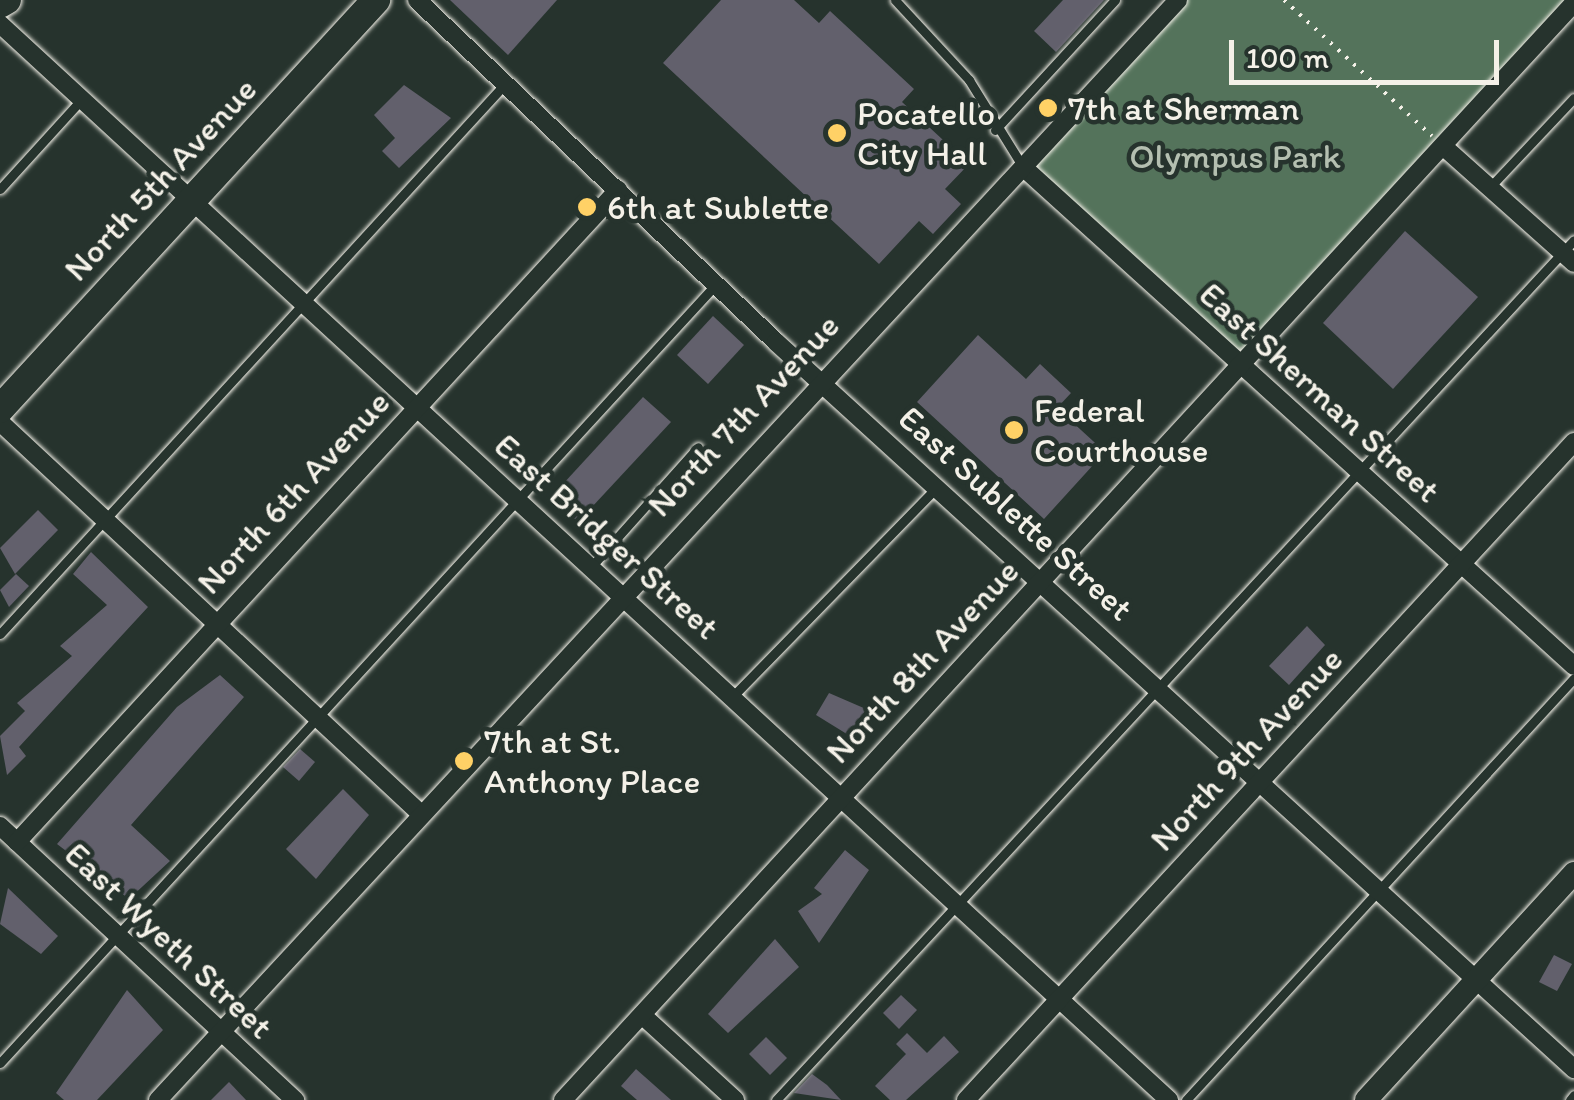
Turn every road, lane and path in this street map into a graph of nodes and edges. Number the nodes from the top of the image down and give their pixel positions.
1 (7, 0) edge
2 (376, 0) edge
3 (418, 0) edge
4 (895, 0) edge
5 (1115, 0) edge
6 (1178, 0) edge
7 (1284, 0) edge
8 (1574, 3) edge
9 (0, 4) edge
10 (0, 24) edge
11 (504, 86) junction
12 (1574, 98) edge
13 (80, 101) junction
14 (995, 130) junction
15 (1444, 147) junction
16 (1023, 167) junction
17 (1489, 188) junction
18 (0, 189) edge
19 (618, 190) junction
20 (188, 205) junction
21 (1570, 252) edge
22 (716, 284) junction
23 (302, 306) junction
24 (1245, 368) junction
25 (819, 380) junction
26 (418, 406) junction
27 (0, 409) edge
28 (0, 422) edge
29 (1574, 442) edge
30 (698, 446) dead end
31 (1360, 471) junction
32 (940, 484) junction
33 (516, 500) junction
34 (104, 521) junction
35 (1462, 564) junction
36 (590, 568) junction
37 (1042, 580) junction
38 (620, 595) junction
39 (213, 624) junction
40 (0, 634) edge
41 (1574, 666) edge
42 (1574, 678) edge
43 (1159, 688) junction
44 (734, 695) junction
45 (316, 719) junction
46 (1260, 781) junction
47 (840, 795) junction
48 (421, 814) junction
49 (0, 826) edge
50 (17, 842) junction
51 (1574, 873) edge
52 (1379, 890) junction
53 (958, 904) junction
54 (118, 935) junction
55 (1476, 980) junction
56 (1058, 1000) junction
57 (642, 1015) junction
58 (218, 1034) junction
59 (0, 1063) edge
60 (1574, 1070) edge
61 (158, 1100) edge
62 (295, 1100) edge
63 (563, 1100) edge
64 (735, 1100) edge
65 (776, 1100) edge
66 (966, 1100) edge
67 (1169, 1100) edge
68 (1186, 1100) edge
69 (1366, 1100) edge

1 - 9 main road
2 - 20 main road, North 5th Avenue
3 - 11 street, East Sublette Street
4 - 14 lane
5 - 14 lane
6 - 16 street, North 7th Avenue
7 - 15 path
8 - 15 street, North 8th Avenue
10 - 13 street, East Bridger Street
11 - 19 street, East Sublette Street
11 - 23 lane
12 - 17 lane
13 - 18 lane
13 - 20 street, East Bridger Street
14 - 16 lane
15 - 17 street
15 - 24 street, North 8th Avenue
16 - 24 street, East Sherman Street
16 - 25 street, North 7th Avenue
17 - 21 street
19 - 22 street, East Sublette Street
19 - 26 street, North 6th Avenue
20 - 23 street, East Bridger Street
20 - 27 main road, North 5th Avenue
21 - 31 lane
22 - 25 street, East Sublette Street
22 - 33 lane
23 - 26 street, East Bridger Street
23 - 34 lane
24 - 31 street, East Sherman Street
24 - 37 street, North 8th Avenue
25 - 32 street, East Sublette Street
25 - 38 street, North 7th Avenue
26 - 33 street, East Bridger Street
26 - 39 street, North 6th Avenue
28 - 34 street
29 - 35 street, North 9th Avenue
30 - 36 lane
31 - 35 street, East Sherman Street
31 - 43 lane
32 - 37 street, East Sublette Street
32 - 44 lane
33 - 36 street, East Bridger Street
33 - 45 lane
34 - 39 street
34 - 40 lane
35 - 41 street, East Sherman Street
35 - 46 street, North 9th Avenue
36 - 38 street, East Bridger Street
37 - 43 street, East Sublette Street
37 - 47 street, North 8th Avenue
38 - 44 street, East Bridger Street
38 - 48 street, North 7th Avenue
39 - 45 street
39 - 50 street, North 6th Avenue
42 - 52 lane
43 - 46 street, East Sublette Street
43 - 53 lane
44 - 47 street, East Bridger Street
45 - 48 street
45 - 54 lane
46 - 52 street, East Sublette Street
46 - 56 street, North 9th Avenue
47 - 53 street, East Bridger Street
47 - 57 street, North 8th Avenue
48 - 58 street, North 7th Avenue
49 - 50 street, East Wyeth Street
50 - 54 street, East Wyeth Street
51 - 55 street
52 - 55 street, East Sublette Street
52 - 68 lane
53 - 56 street, East Bridger Street
53 - 65 lane
54 - 58 street, East Wyeth Street
54 - 59 lane
55 - 60 street, East Sublette Street
55 - 69 street
56 - 66 street, North 9th Avenue
56 - 67 street, East Bridger Street
57 - 63 street, North 8th Avenue
57 - 64 street
58 - 61 street, North 7th Avenue
58 - 62 street, East Wyeth Street

